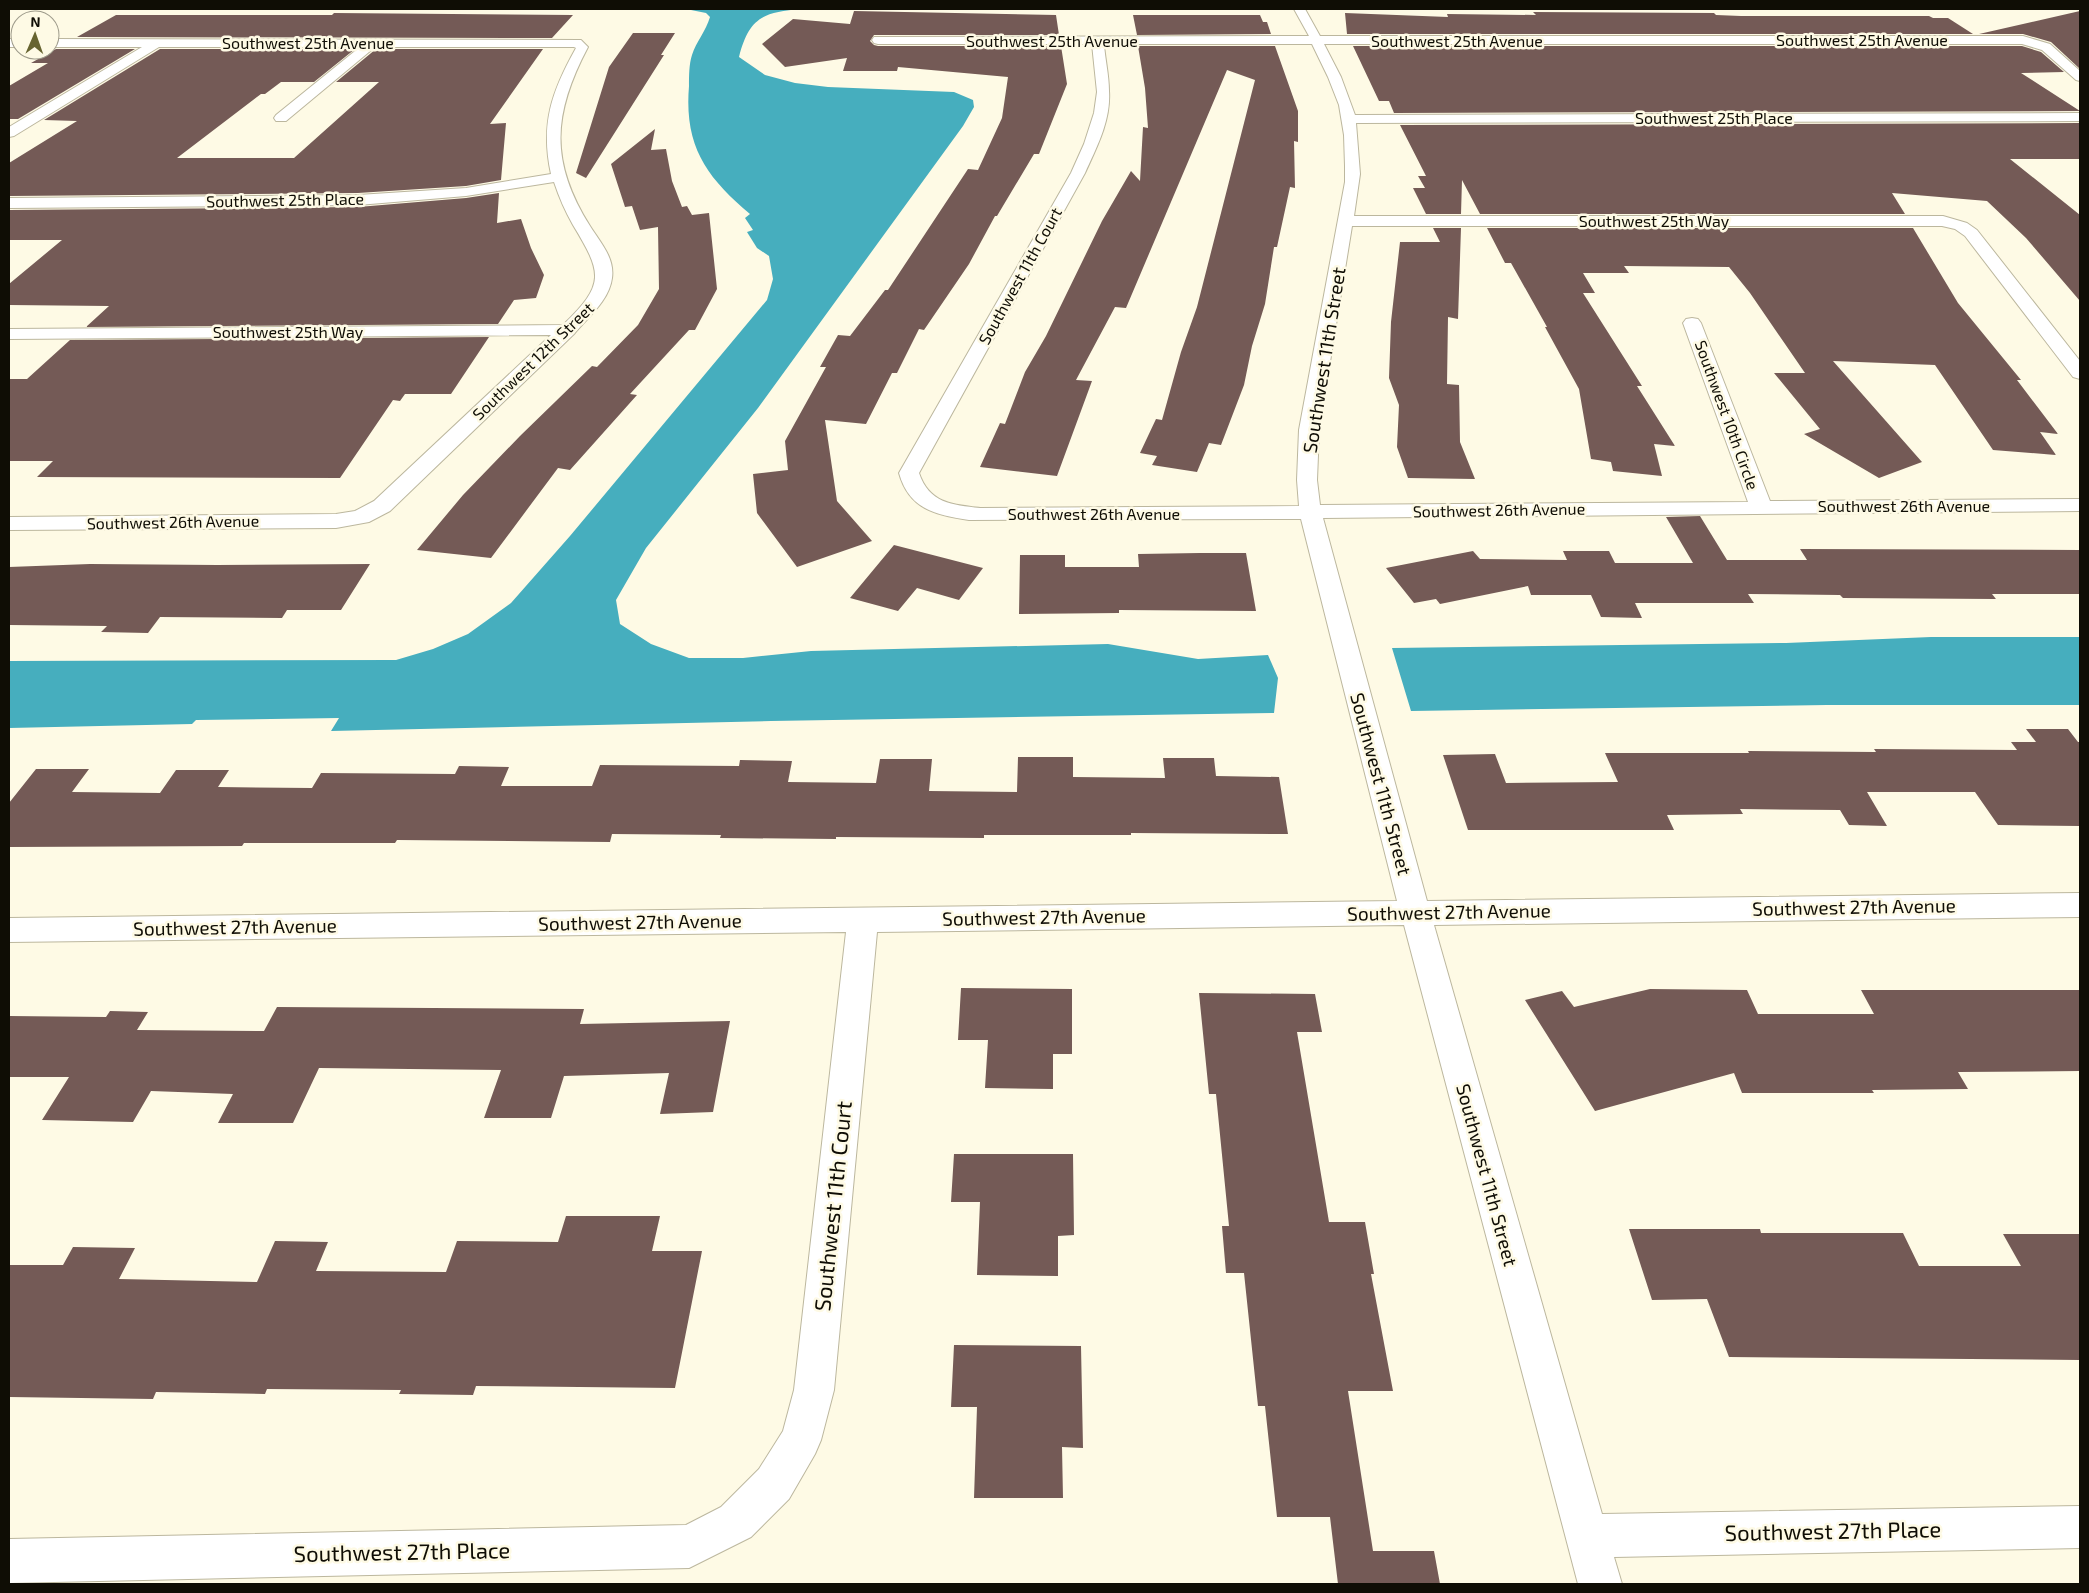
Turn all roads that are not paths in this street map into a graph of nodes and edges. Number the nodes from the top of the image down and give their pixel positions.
1 (1300, 9) edge
2 (878, 40) dead end
3 (1098, 41) junction
4 (1316, 41) junction
5 (372, 42) junction
6 (565, 42) joint
7 (60, 43) edge
8 (156, 43) junction
9 (2080, 77) edge
10 (2080, 117) edge
11 (281, 118) dead end
12 (1349, 118) junction
13 (9, 133) edge
14 (559, 177) junction
15 (9, 203) edge
16 (1346, 221) junction
17 (1692, 323) dead end
18 (568, 330) junction
19 (9, 334) edge
20 (2080, 373) edge
21 (921, 497) joint
22 (2080, 505) edge
23 (1761, 508) junction
24 (1310, 512) junction
25 (336, 521) joint
26 (9, 524) edge
27 (2080, 904) edge
28 (1414, 912) junction
29 (863, 919) junction
30 (9, 930) edge
31 (774, 1484) joint
32 (2080, 1527) edge
33 (1586, 1536) junction
34 (9, 1561) edge
35 (1600, 1584) edge

1 - 4 street, Southwest 11th Street
2 - 3 street, Southwest 25th Avenue
3 - 4 street, Southwest 25th Avenue
3 - 21 street, Southwest 11th Court
4 - 9 street, Southwest 25th Avenue
4 - 12 street, Southwest 11th Street
5 - 6 street, Southwest 25th Avenue
5 - 8 street, Southwest 25th Avenue
5 - 11 street
6 - 14 street, Southwest 12th Street
7 - 8 street, Southwest 25th Avenue
8 - 13 street
10 - 12 street, Southwest 25th Place
12 - 16 street, Southwest 11th Street
14 - 15 street, Southwest 25th Place
14 - 18 street, Southwest 12th Street
16 - 20 street, Southwest 25th Way
16 - 24 street, Southwest 11th Street
17 - 23 street, Southwest 10th Circle
18 - 19 street, Southwest 25th Way
18 - 25 street, Southwest 12th Street
21 - 24 street, Southwest 26th Avenue
22 - 23 street, Southwest 26th Avenue
23 - 24 street, Southwest 26th Avenue
24 - 28 street, Southwest 11th Street
25 - 26 street, Southwest 26th Avenue
27 - 28 street, Southwest 27th Avenue
28 - 29 street, Southwest 27th Avenue
28 - 33 street, Southwest 11th Street
29 - 30 street, Southwest 27th Avenue
29 - 31 street, Southwest 11th Court
31 - 34 street, Southwest 27th Place
32 - 33 street, Southwest 27th Place
33 - 35 street, Southwest 11th Street

